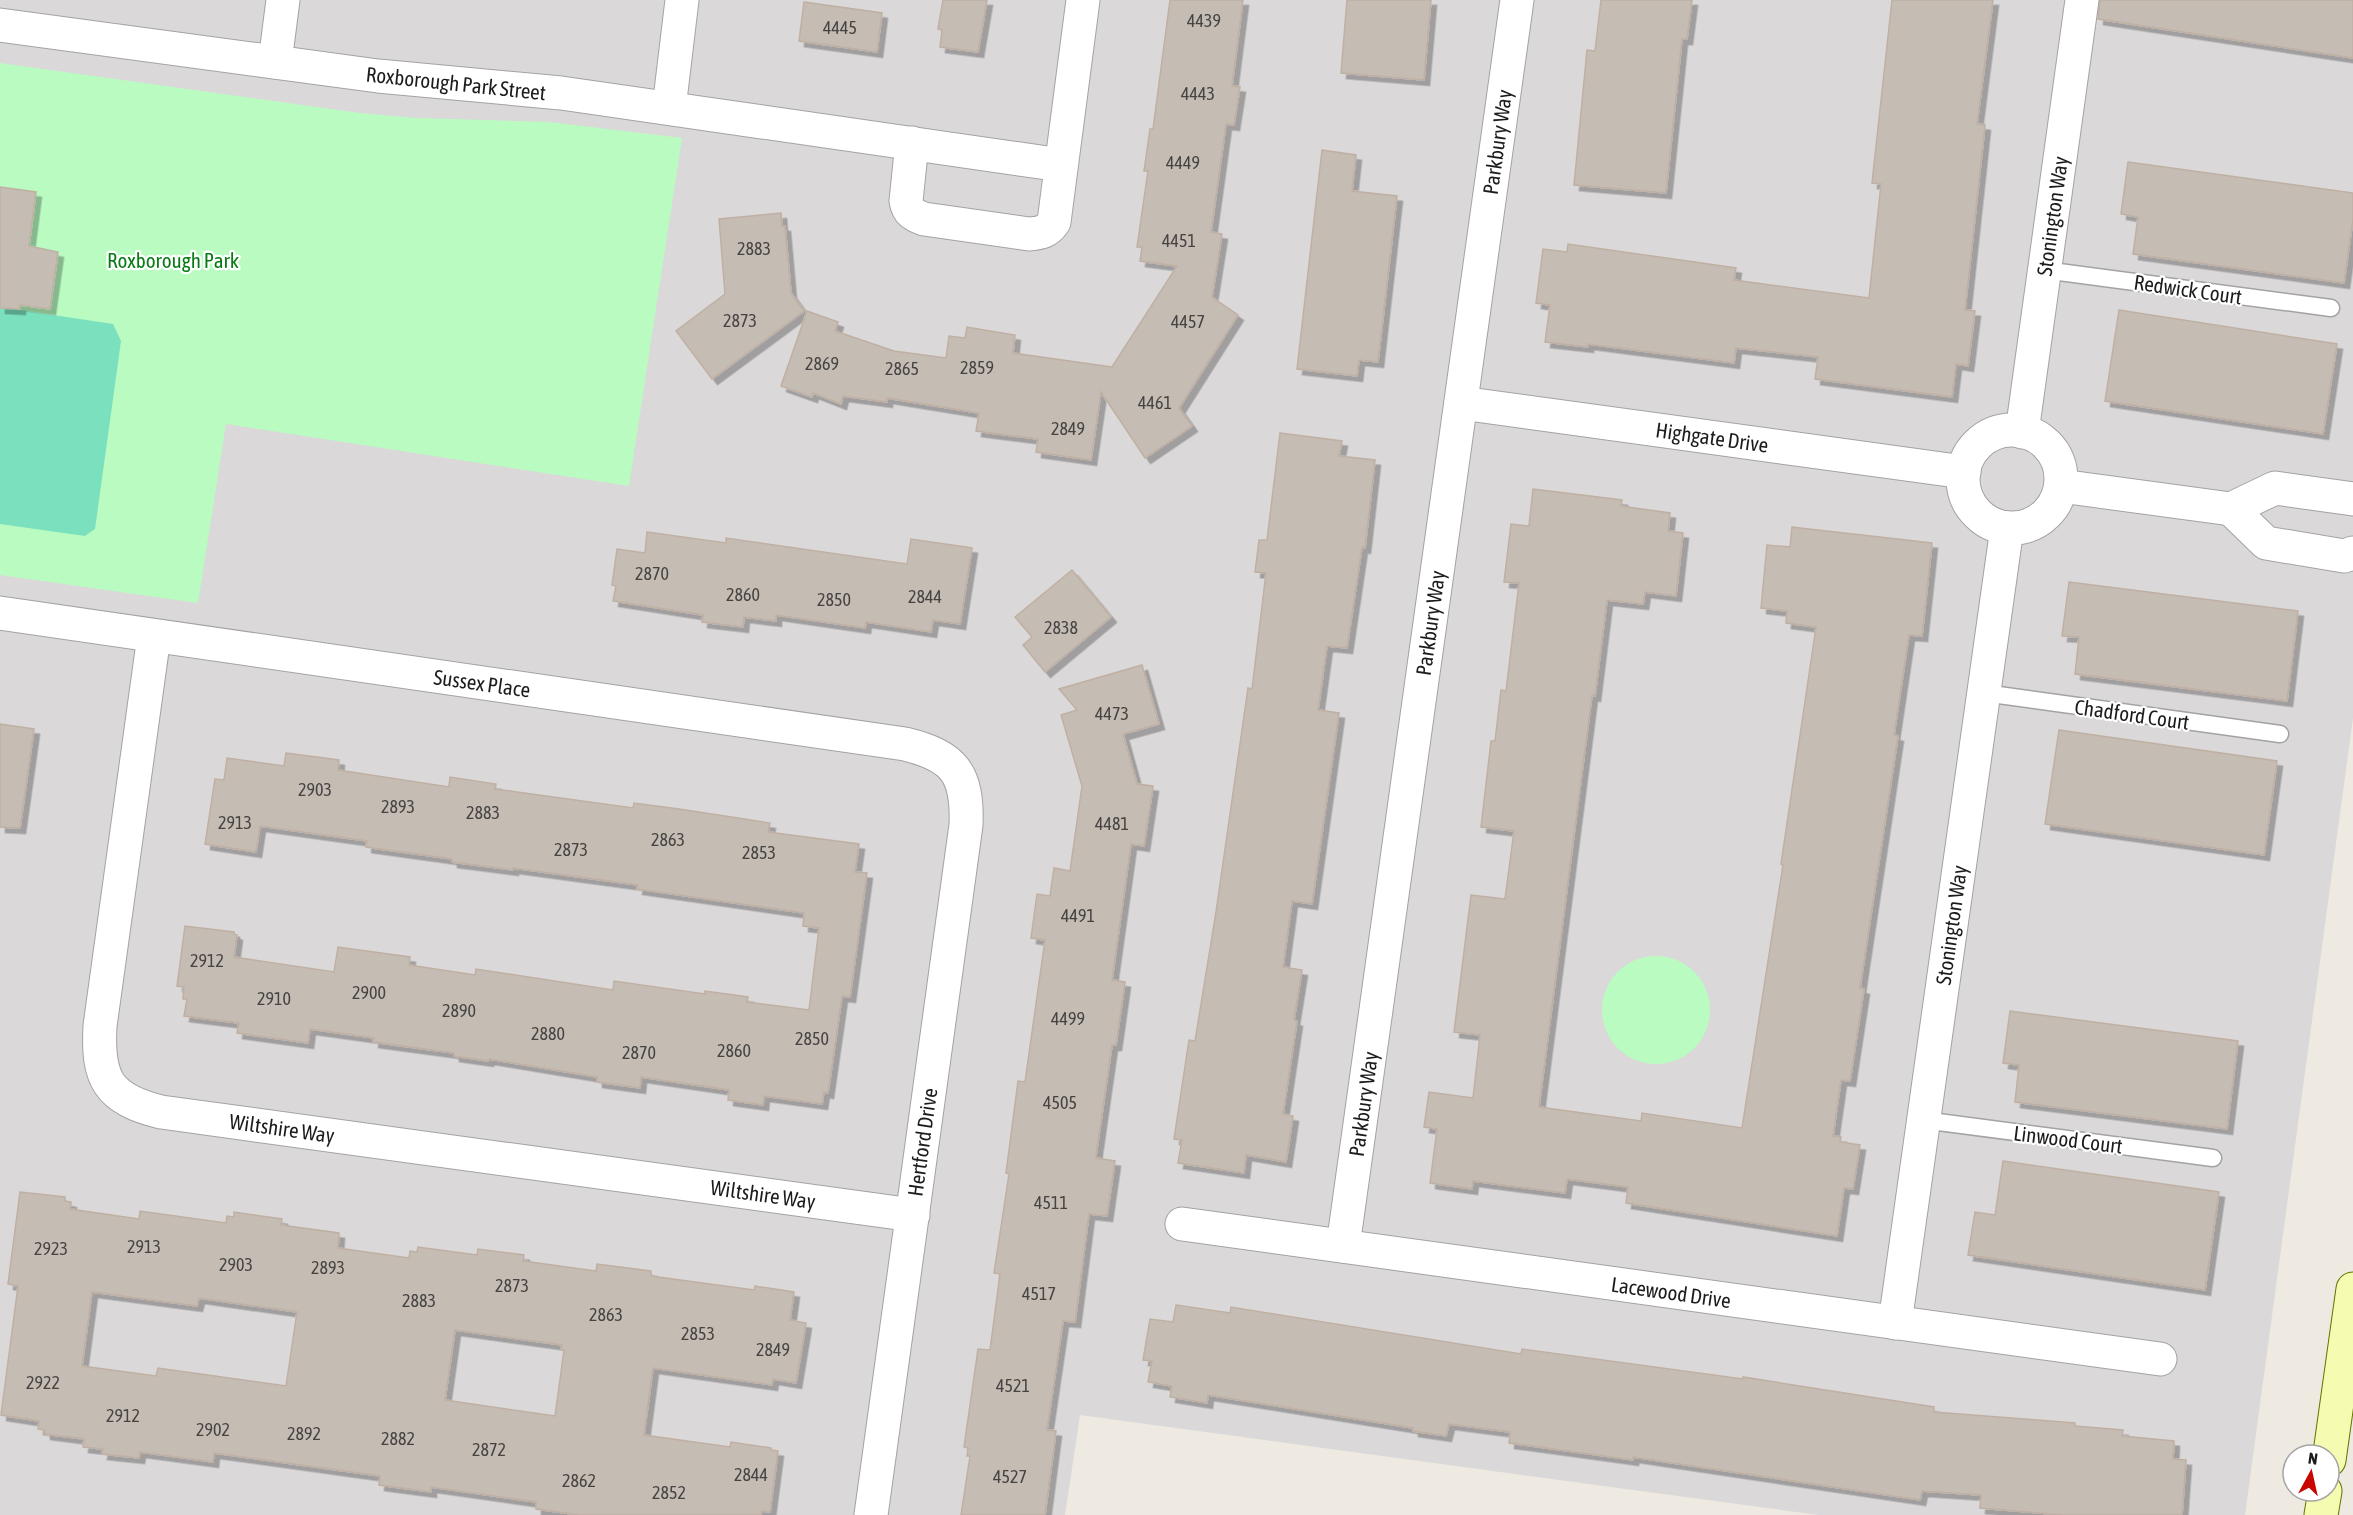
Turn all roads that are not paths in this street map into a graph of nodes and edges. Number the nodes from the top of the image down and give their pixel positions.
1 (283, 0) edge
2 (682, 0) edge
3 (1083, 0) edge
4 (1517, 0) edge
5 (2082, 0) edge
6 (0, 25) edge
7 (275, 62) junction
8 (669, 108) junction
9 (912, 143) junction
10 (1061, 165) junction
11 (2044, 270) junction
12 (2331, 308) dead end
13 (1461, 403) junction
14 (2022, 432) junction
15 (1964, 472) junction
16 (2061, 486) junction
17 (2353, 499) edge
18 (2231, 509) junction
19 (2007, 528) junction
20 (2353, 553) edge
21 (0, 614) edge
22 (154, 636) junction
23 (1984, 693) junction
24 (2280, 734) dead end
25 (956, 770) joint
26 (1923, 1120) junction
27 (2213, 1158) dead end
28 (913, 1215) junction
29 (1182, 1224) dead end
30 (1343, 1246) junction
31 (2353, 1289) edge
32 (1895, 1323) junction
33 (2160, 1359) dead end
34 (2331, 1443) edge
35 (871, 1515) edge

1 - 7 street
2 - 8 street
3 - 10 street
4 - 13 street, Parkbury Way
5 - 11 street, Stonington Way
6 - 7 street, Roxborough Park Street
7 - 8 street, Roxborough Park Street
8 - 9 street, Roxborough Park Street
9 - 10 street, Roxborough Park Street
9 - 10 street
11 - 12 lane, Redwick Court
11 - 14 street, Stonington Way
13 - 15 street, Highgate Drive
13 - 30 street, Parkbury Way
14 - 15 street
14 - 16 street
15 - 19 street
16 - 18 street
16 - 19 street
17 - 18 street
18 - 20 street
19 - 23 street, Stonington Way
21 - 22 street, Sussex Place
22 - 25 street, Sussex Place
22 - 28 street, Wiltshire Way
23 - 24 lane, Chadford Court
23 - 26 street, Stonington Way
25 - 28 street, Hertford Drive
26 - 27 lane, Linwood Court
26 - 32 street, Stonington Way
28 - 35 street, Hertford Drive
29 - 30 street, Lacewood Drive
30 - 32 street, Lacewood Drive
31 - 34 main road
32 - 33 street, Lacewood Drive

